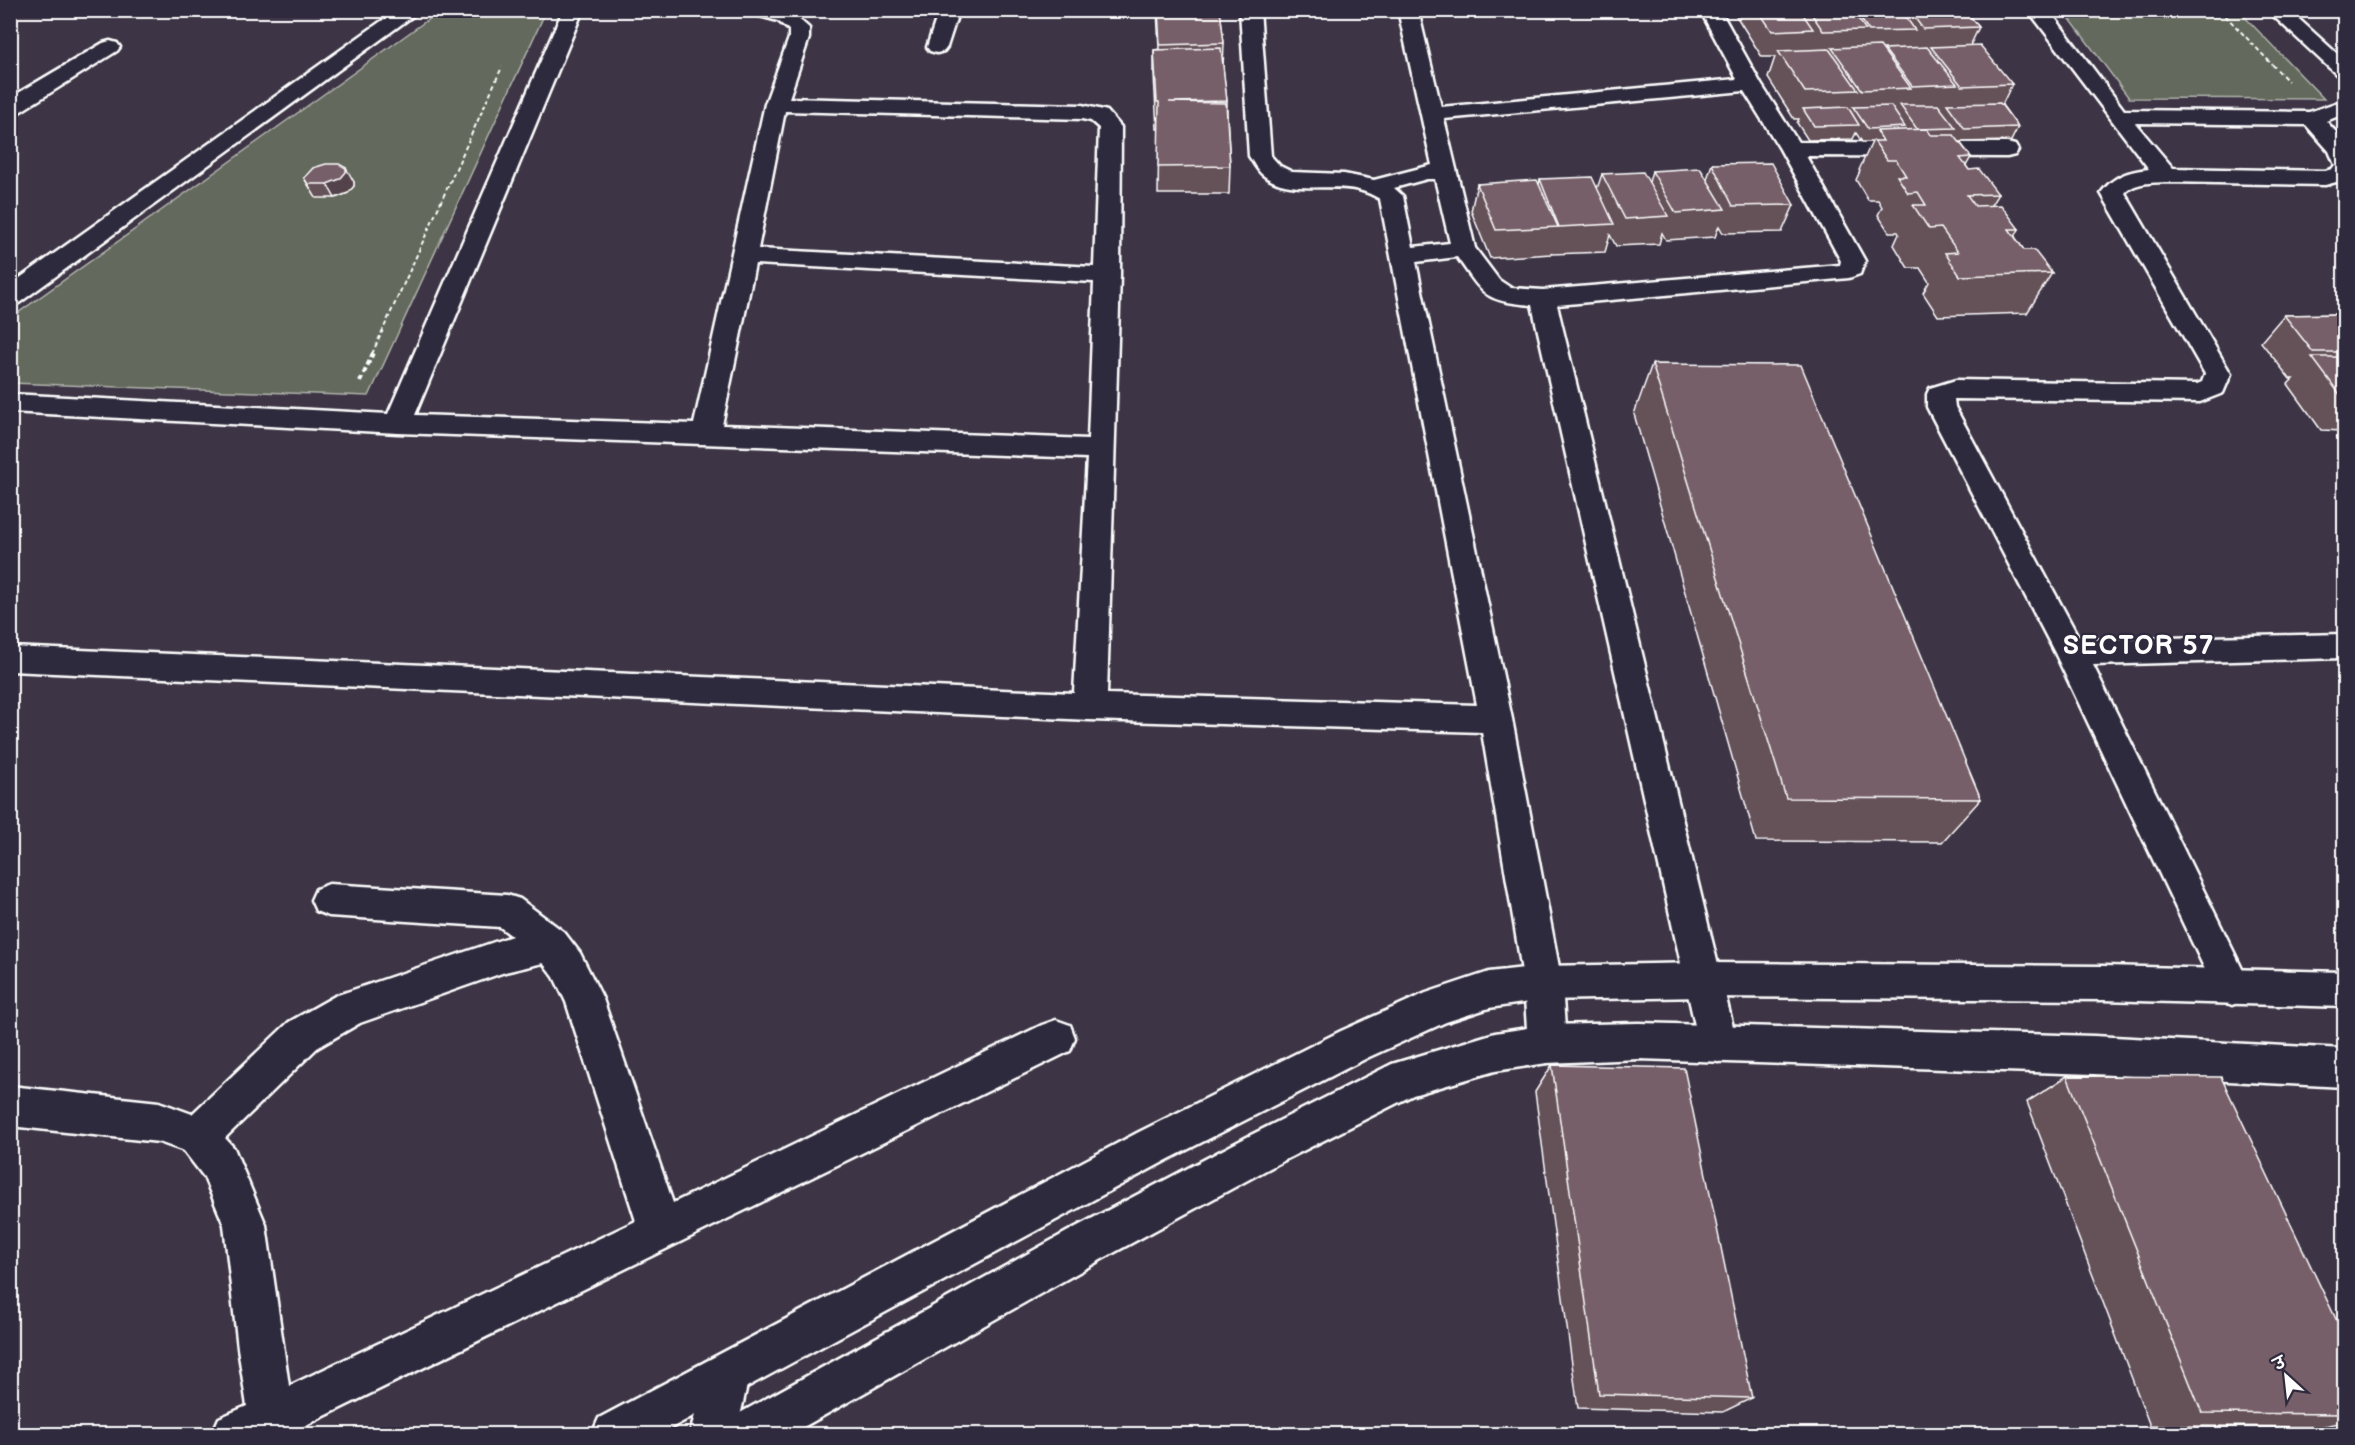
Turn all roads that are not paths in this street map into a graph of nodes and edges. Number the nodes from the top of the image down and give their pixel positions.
1 (411, 10) edge
2 (573, 10) edge
3 (759, 10) edge
4 (949, 10) edge
5 (1250, 10) edge
6 (1408, 10) edge
7 (1710, 10) edge
8 (2038, 10) edge
9 (2277, 10) edge
10 (110, 47) dead end
11 (937, 47) dead end
12 (2344, 71) edge
13 (1750, 84) junction
14 (776, 104) junction
15 (2344, 106) edge
16 (10, 108) edge
17 (1432, 114) junction
18 (2118, 116) junction
19 (2312, 119) junction
20 (1791, 149) junction
21 (2007, 150) dead end
22 (2344, 162) edge
23 (2344, 169) edge
24 (1446, 172) junction
25 (2166, 175) junction
26 (1377, 186) junction
27 (1463, 249) junction
28 (744, 256) junction
29 (1402, 256) junction
30 (1108, 276) junction
31 (10, 297) edge
32 (1543, 298) junction
33 (10, 403) edge
34 (398, 424) junction
35 (706, 434) junction
36 (1102, 449) junction
37 (2344, 646) edge
38 (2071, 653) junction
39 (10, 659) edge
40 (1090, 707) junction
41 (1496, 719) junction
42 (329, 900) dead end
43 (551, 944) junction
44 (1704, 981) junction
45 (1543, 983) junction
46 (2232, 987) junction
47 (2344, 990) edge
48 (1056, 1038) dead end
49 (1718, 1043) junction
50 (1548, 1044) junction
51 (2344, 1068) edge
52 (10, 1106) edge
53 (198, 1136) junction
54 (661, 1231) junction
55 (727, 1376) junction
56 (272, 1418) junction
57 (236, 1434) edge
58 (615, 1434) edge
59 (713, 1434) edge
60 (747, 1434) edge

1 - 31 street
2 - 34 street
3 - 14 street
4 - 11 street
5 - 26 street
6 - 17 street
7 - 13 street
8 - 18 street
9 - 12 street
10 - 16 street
13 - 17 street
13 - 20 street
14 - 28 street
14 - 30 street
15 - 19 street
17 - 24 street
18 - 19 street
18 - 25 street
19 - 22 street
20 - 21 street
20 - 32 street
23 - 25 street
24 - 26 street
24 - 27 street
25 - 38 street
26 - 29 street
27 - 29 street
27 - 32 street
28 - 30 street
28 - 35 street
29 - 41 street
30 - 36 street
32 - 44 street
33 - 34 street
34 - 35 street
35 - 36 street
36 - 40 street
37 - 38 street
38 - 46 street
39 - 40 street
40 - 41 street
41 - 45 street
42 - 43 street
43 - 53 street
43 - 54 street
44 - 45 street
44 - 46 street
44 - 49 street
45 - 50 street
45 - 55 street
46 - 47 street
48 - 54 street
49 - 50 street
49 - 51 street
50 - 60 street
52 - 53 street
53 - 56 street
54 - 56 street
55 - 58 street
55 - 59 street
56 - 57 street

